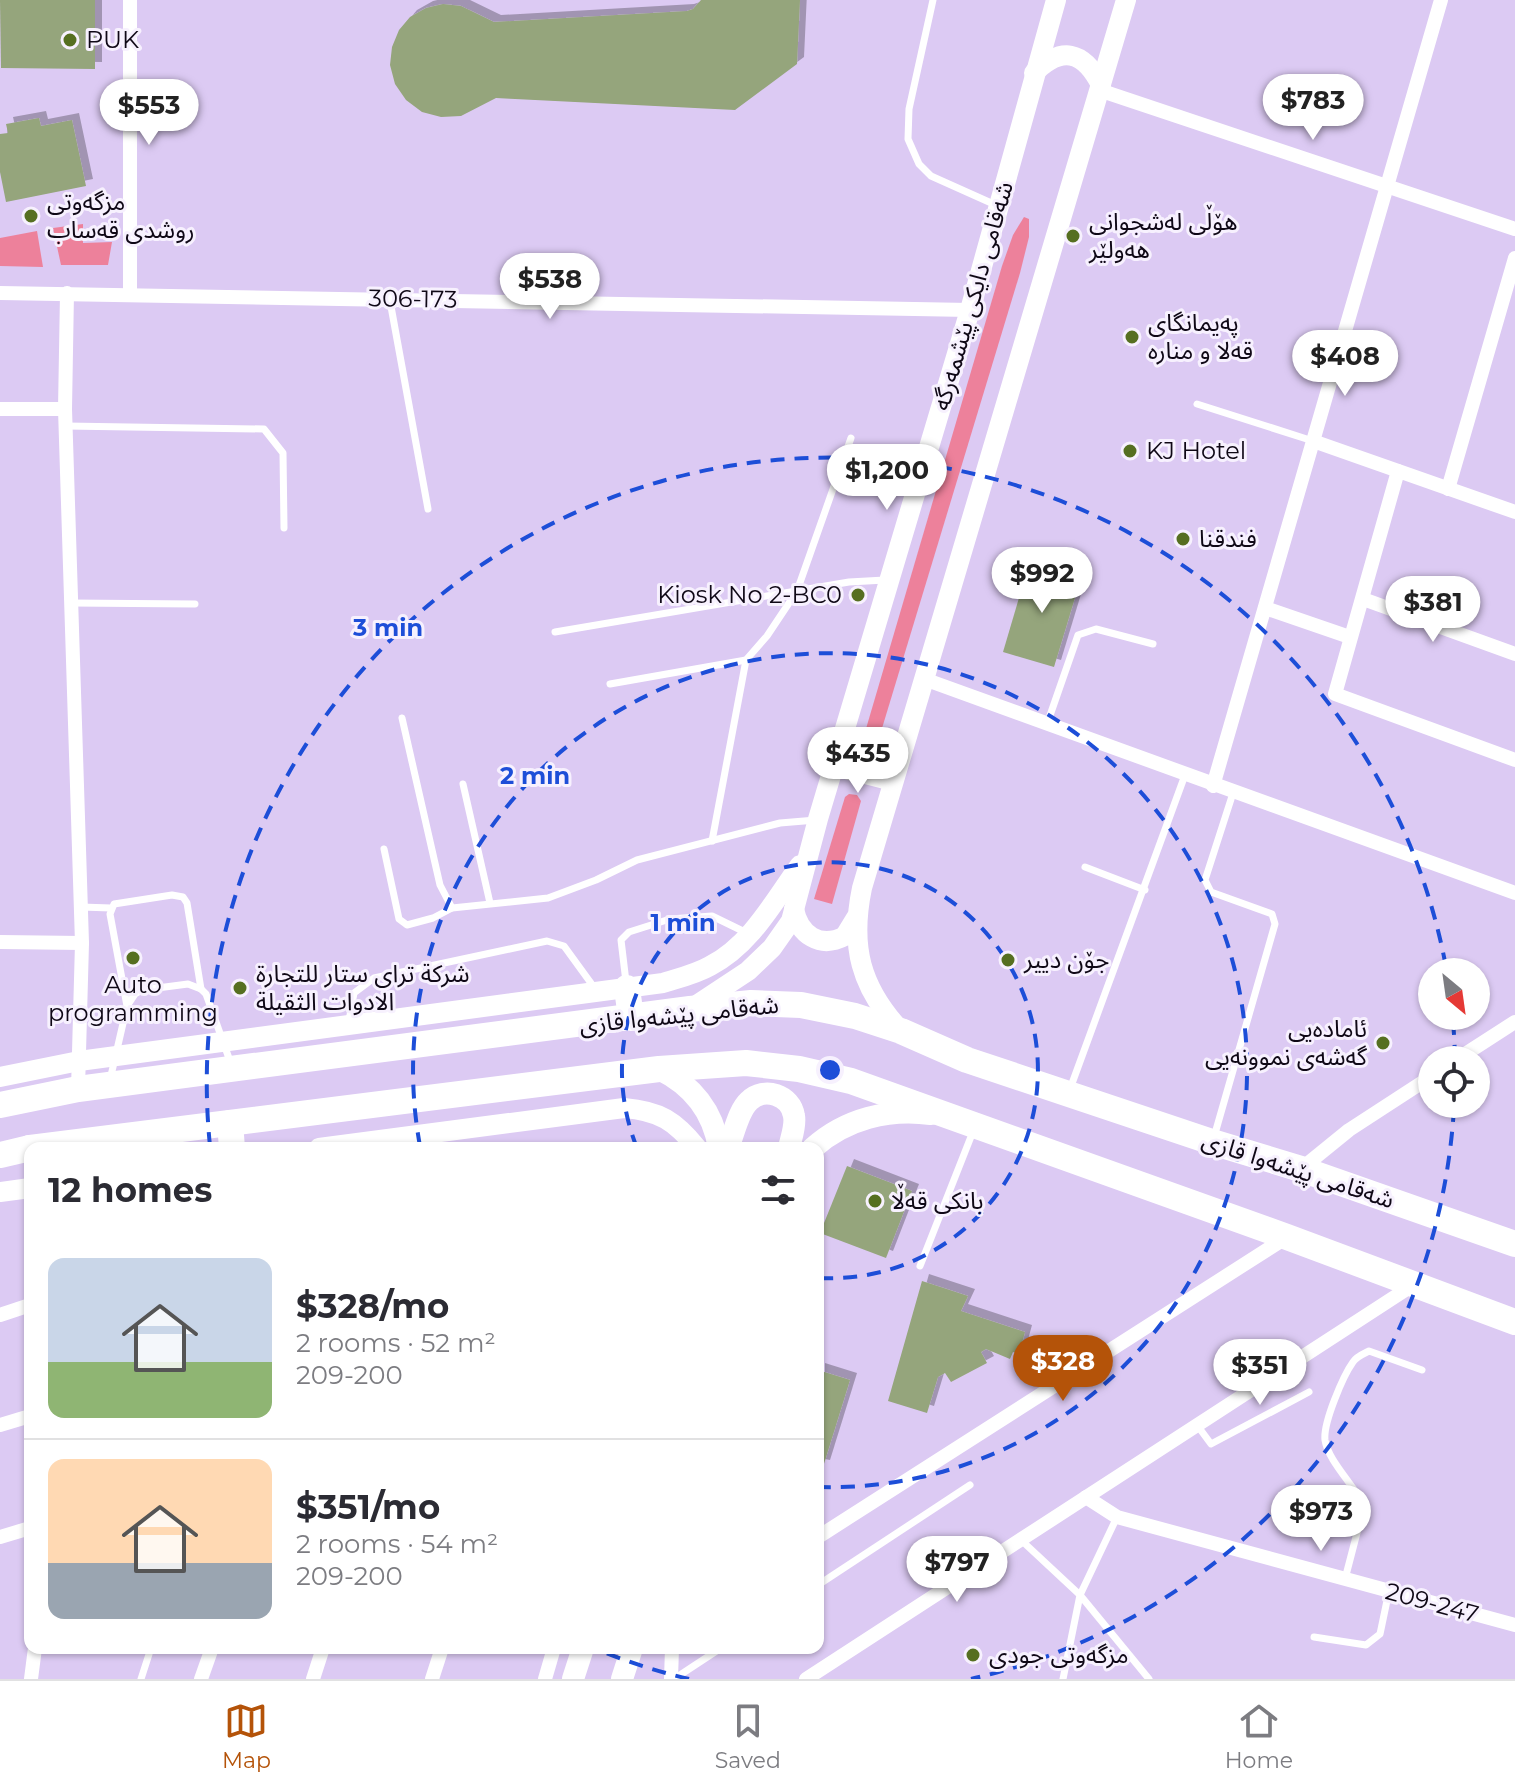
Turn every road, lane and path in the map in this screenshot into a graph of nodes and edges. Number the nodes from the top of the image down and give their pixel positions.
1 (130, 0) edge
2 (933, 0) edge
3 (1056, 0) edge
4 (1126, 0) edge
5 (1441, 0) edge
6 (1034, 73) junction
7 (1100, 87) junction
8 (1386, 187) junction
9 (1000, 207) junction
10 (1515, 229) edge
11 (1515, 258) edge
12 (0, 293) edge
13 (67, 293) junction
14 (130, 294) junction
15 (390, 299) junction
16 (970, 310) junction
17 (1197, 404) dead end
18 (0, 409) edge
19 (65, 409) junction
20 (66, 426) junction
21 (851, 438) dead end
22 (1313, 441) junction
23 (1398, 471) junction
24 (1448, 489) junction
25 (428, 509) dead end
26 (1515, 512) edge
27 (284, 528) dead end
28 (890, 579) junction
29 (797, 591) junction
30 (1363, 599) junction
31 (71, 603) junction
32 (195, 604) dead end
33 (1265, 608) junction
34 (555, 632) dead end
35 (1350, 637) junction
36 (1153, 644) dead end
37 (1515, 654) edge
38 (746, 660) junction
39 (924, 679) junction
40 (610, 684) dead end
41 (402, 718) dead end
42 (1047, 724) junction
43 (1515, 760) edge
44 (834, 766) junction
45 (1185, 775) junction
46 (893, 781) junction
47 (463, 784) dead end
48 (1213, 786) junction
49 (1233, 793) junction
50 (818, 819) junction
51 (712, 841) junction
52 (384, 849) dead end
53 (807, 856) junction
54 (1085, 867) dead end
55 (1145, 890) junction
56 (1515, 893) edge
57 (490, 903) junction
58 (81, 907) junction
59 (111, 908) junction
60 (452, 908) junction
61 (794, 909) junction
62 (856, 918) junction
63 (750, 935) junction
64 (0, 942) edge
65 (82, 943) junction
66 (627, 988) junction
67 (201, 989) junction
68 (597, 992) junction
69 (127, 1006) junction
70 (690, 1009) junction
71 (631, 1018) junction
72 (1515, 1022) edge
73 (348, 1026) junction
74 (901, 1031) junction
75 (224, 1044) junction
76 (1478, 1046) edge
77 (115, 1057) junction
78 (79, 1061) junction
79 (233, 1069) junction
80 (659, 1069) junction
81 (0, 1077) edge
82 (109, 1085) junction
83 (1418, 1085) edge
84 (78, 1089) junction
85 (1068, 1094) junction
86 (0, 1105) edge
87 (942, 1115) junction
88 (975, 1127) junction
89 (231, 1135) edge
90 (123, 1142) edge
91 (365, 1142) edge
92 (691, 1142) edge
93 (718, 1142) edge
94 (730, 1142) edge
95 (790, 1142) edge
96 (822, 1142) edge
97 (1212, 1142) junction
98 (24, 1149) edge
99 (0, 1155) edge
100 (1301, 1169) junction
101 (24, 1189) edge
102 (0, 1192) edge
103 (1287, 1237) junction
104 (1515, 1244) edge
105 (920, 1266) dead end
106 (1413, 1285) junction
107 (24, 1307) edge
108 (0, 1315) edge
109 (1515, 1322) edge
110 (1422, 1370) dead end
111 (1309, 1392) dead end
112 (24, 1418) edge
113 (0, 1425) edge
114 (1197, 1425) junction
115 (970, 1485) dead end
116 (1086, 1497) junction
117 (1117, 1517) junction
118 (24, 1530) edge
119 (824, 1533) edge
120 (0, 1537) edge
121 (1021, 1539) junction
122 (1345, 1579) junction
123 (824, 1581) edge
124 (1389, 1591) junction
125 (1080, 1595) junction
126 (1515, 1625) edge
127 (1314, 1637) dead end
128 (34, 1654) edge
129 (149, 1654) edge
130 (210, 1654) edge
131 (321, 1654) edge
132 (440, 1654) edge
133 (552, 1654) edge
134 (581, 1654) edge
135 (630, 1654) edge
136 (672, 1654) edge
137 (712, 1654) edge
138 (31, 1679) edge
139 (141, 1679) edge
140 (201, 1679) edge
141 (313, 1679) edge
142 (432, 1679) edge
143 (545, 1679) edge
144 (573, 1679) edge
145 (622, 1679) edge
146 (672, 1679) edge
147 (806, 1679) edge
148 (1063, 1679) edge
149 (1149, 1679) edge

1 - 14 street
2 - 9 lane
3 - 6 street, شەقامی دایکی پێشمەرگە
4 - 7 street
5 - 8 street
6 - 7 street
6 - 9 street, شەقامی دایکی پێشمەرگە
7 - 8 street
7 - 39 street
8 - 10 street
8 - 22 street
9 - 16 street, شەقامی دایکی پێشمەرگە
11 - 24 street
12 - 13 street, 306-173
13 - 14 street, 306-173
13 - 19 street
14 - 15 street, 306-173
15 - 16 street, 306-173
15 - 25 lane
16 - 28 street, شەقامی دایکی پێشمەرگە
17 - 22 lane
18 - 19 street
19 - 20 street
20 - 27 lane
20 - 31 street
21 - 29 lane
22 - 23 street
22 - 33 street
23 - 24 street
23 - 30 street
24 - 26 street
28 - 29 lane
28 - 44 street, شەقامی دایکی پێشمەرگە
29 - 34 lane
29 - 38 lane
30 - 35 street
30 - 37 street
31 - 32 lane
31 - 58 street
33 - 35 street
33 - 48 street
35 - 43 street
36 - 42 lane
38 - 40 lane
38 - 51 lane
39 - 42 street
39 - 46 street
41 - 60 lane
42 - 45 street
44 - 46 street
44 - 50 street, شەقامی دایکی پێشمەرگە
45 - 48 street
45 - 55 lane
46 - 62 street
47 - 57 lane
48 - 49 street
49 - 56 street
49 - 97 lane
50 - 51 lane
50 - 53 street, شەقامی دایکی پێشمەرگە
51 - 57 lane
52 - 60 lane
53 - 61 street, شەقامی دایکی پێشمەرگە
53 - 63 street
54 - 55 lane
55 - 85 lane
57 - 60 lane
58 - 59 lane
58 - 65 street
59 - 67 lane
59 - 69 lane
61 - 62 street
61 - 70 street, شەقامی دایکی پێشمەرگە
62 - 74 street
63 - 66 street
63 - 66 lane
64 - 65 street
65 - 78 street
66 - 68 street
66 - 71 highway
67 - 69 lane
67 - 75 lane
68 - 73 street
68 - 73 lane
69 - 77 lane
70 - 71 highway, شەقامی پێشەوا قازی
70 - 74 highway, شەقامی پێشەوا قازی
71 - 79 highway, شەقامی پێشەوا قازی
72 - 76 street
73 - 75 street
74 - 85 highway, شەقامی پێشەوا قازی
75 - 77 street
75 - 79 lane
77 - 78 street
77 - 82 lane
78 - 81 street
78 - 84 street
79 - 82 highway, شەقامی پێشەوا قازی
80 - 87 highway
80 - 89 highway
80 - 93 main road
82 - 84 highway, شەقامی پێشەوا قازی
83 - 100 street
84 - 86 highway, شەقامی پێشەوا قازی
85 - 97 highway, شەقامی پێشەوا قازی
87 - 88 highway
87 - 96 main road
88 - 103 highway
88 - 105 lane
89 - 90 highway
91 - 92 street
94 - 95 main road
97 - 100 highway, شەقامی پێشەوا قازی
98 - 99 highway
100 - 104 highway, شەقامی پێشەوا قازی
101 - 102 street
103 - 106 highway
103 - 119 street
106 - 109 highway
106 - 114 street
107 - 108 street
110 - 122 lane
111 - 114 lane
112 - 113 street
114 - 116 street
115 - 123 lane
116 - 117 street, 209-247
116 - 121 street
117 - 122 street, 209-247
117 - 125 lane
118 - 120 street
121 - 125 lane
121 - 147 street
122 - 124 street, 209-247
124 - 126 street, 209-247
124 - 127 lane
125 - 148 lane
125 - 149 lane
128 - 138 street
129 - 139 lane
130 - 140 street
131 - 141 street
132 - 142 street
133 - 143 street
134 - 144 main road
135 - 145 main road
136 - 146 street
137 - 146 lane

